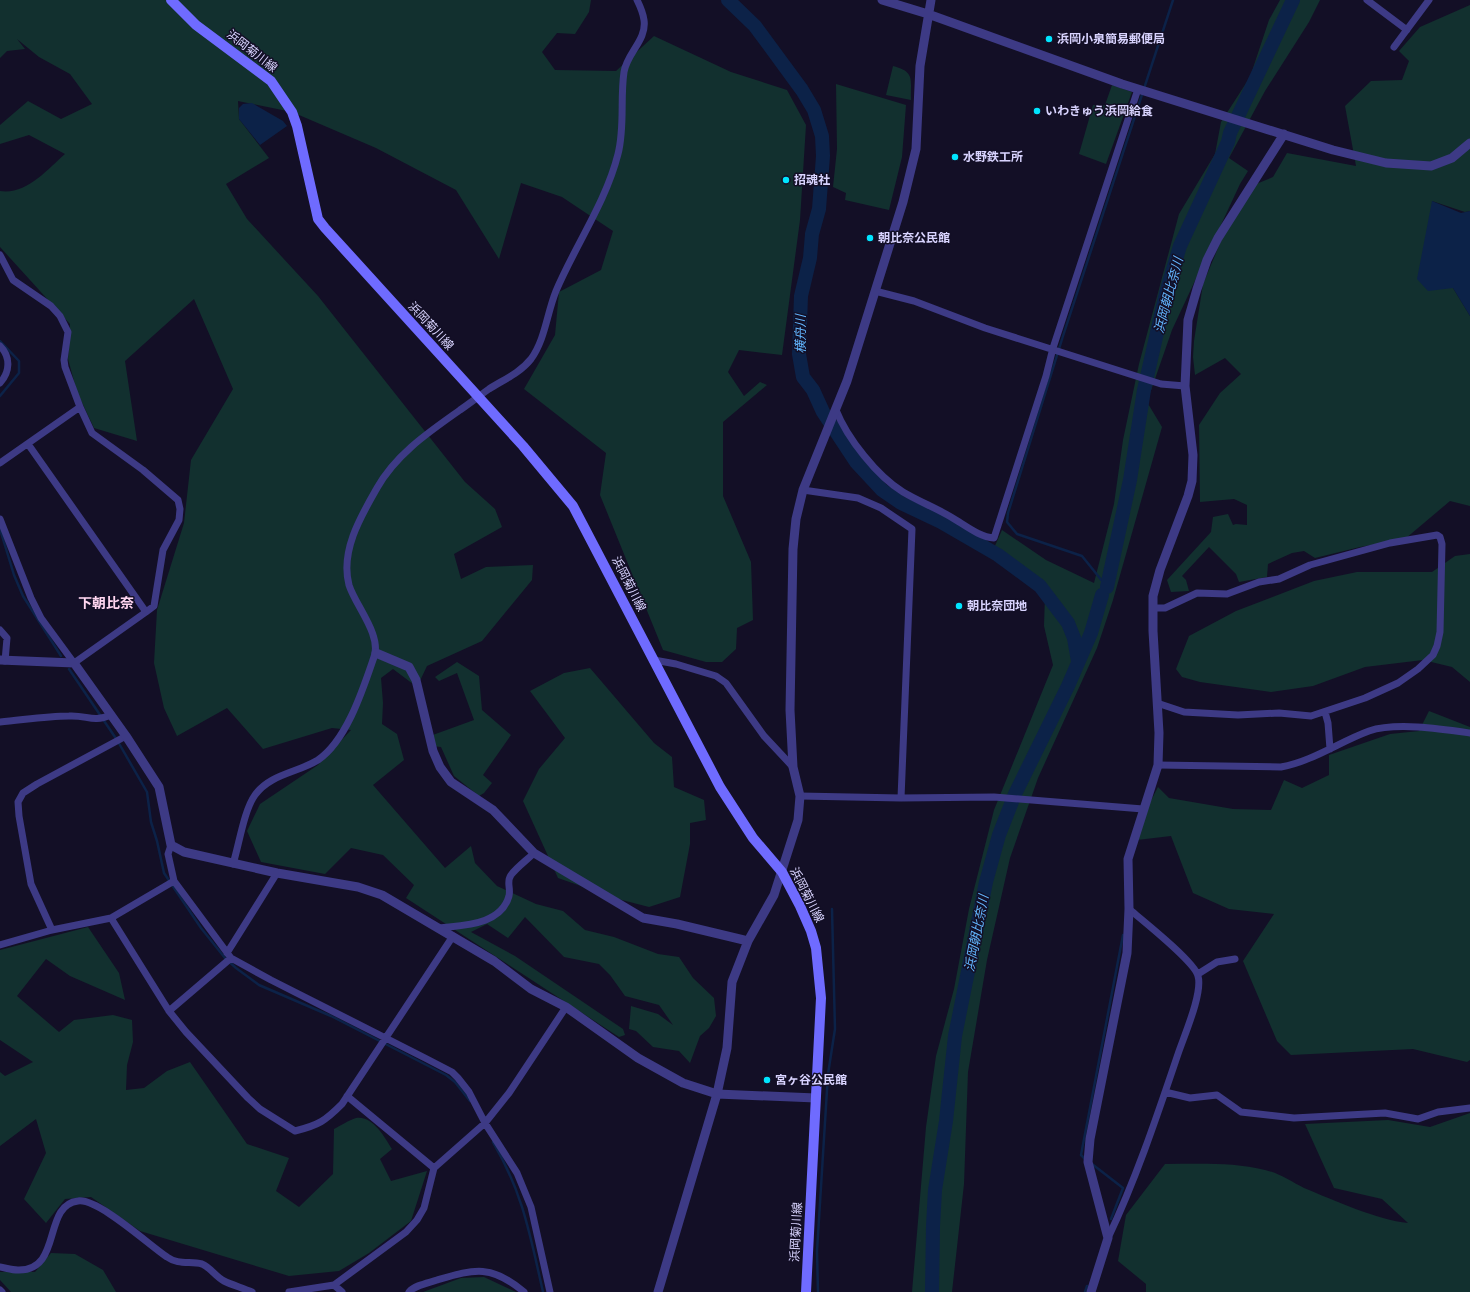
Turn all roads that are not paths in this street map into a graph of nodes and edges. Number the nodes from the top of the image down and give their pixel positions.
1 (171, 0) edge
2 (637, 0) edge
3 (882, 0) edge
4 (930, 0) edge
5 (1367, 0) edge
6 (1429, 0) edge
7 (928, 14) junction
8 (1407, 30) junction
9 (1394, 48) dead end
10 (1142, 90) junction
11 (1284, 134) junction
12 (1470, 143) edge
13 (0, 255) edge
14 (875, 291) junction
15 (0, 346) edge
16 (1057, 349) junction
17 (0, 383) edge
18 (1185, 386) junction
19 (478, 398) junction
20 (80, 407) junction
21 (836, 410) junction
22 (28, 444) junction
23 (0, 462) edge
24 (803, 490) junction
25 (0, 519) edge
26 (1153, 608) junction
27 (146, 612) junction
28 (0, 630) edge
29 (376, 653) junction
30 (2, 660) edge
31 (654, 660) junction
32 (74, 663) junction
33 (1157, 703) junction
34 (1325, 712) junction
35 (109, 716) junction
36 (0, 722) edge
37 (1470, 733) edge
38 (124, 737) junction
39 (1330, 749) junction
40 (1158, 765) junction
41 (793, 767) junction
42 (800, 796) junction
43 (901, 798) junction
44 (1143, 809) junction
45 (170, 845) junction
46 (534, 853) junction
47 (233, 864) junction
48 (782, 872) junction
49 (277, 873) junction
50 (170, 883) junction
51 (1129, 909) junction
52 (111, 918) junction
53 (440, 928) junction
54 (52, 930) junction
55 (454, 936) junction
56 (748, 941) junction
57 (0, 945) edge
58 (228, 958) junction
59 (1235, 959) dead end
60 (1198, 974) junction
61 (566, 1007) junction
62 (169, 1011) junction
63 (386, 1039) junction
64 (1165, 1092) junction
65 (717, 1094) junction
66 (347, 1096) junction
67 (816, 1098) junction
68 (1470, 1108) edge
69 (485, 1123) junction
70 (434, 1168) junction
71 (1108, 1238) junction
72 (0, 1267) edge
73 (334, 1285) junction
74 (252, 1292) edge
75 (289, 1292) edge
76 (342, 1292) edge
77 (408, 1292) edge
78 (524, 1292) edge
79 (550, 1292) edge
80 (658, 1292) edge
81 (806, 1292) edge
82 (1091, 1292) edge

1 - 19 main road, 浜岡菊川線
2 - 19 street
3 - 7 street
4 - 7 street
5 - 8 street
6 - 8 street
7 - 10 street
7 - 14 street
8 - 9 street
10 - 11 street
10 - 16 street
11 - 12 street
11 - 18 street
13 - 20 street
14 - 16 street
14 - 21 street
15 - 17 street
16 - 18 street
16 - 21 street
18 - 26 street
19 - 29 street
19 - 31 main road, 浜岡菊川線
20 - 22 street
20 - 27 street
21 - 24 street
22 - 23 street
22 - 27 street
24 - 41 street
24 - 43 street
25 - 32 street
26 - 33 street
26 - 34 street
27 - 32 street
28 - 30 street
29 - 46 street
29 - 47 street
30 - 32 street
31 - 41 street
31 - 48 main road, 浜岡菊川線
32 - 35 street
33 - 34 street
33 - 40 street
34 - 39 street
35 - 36 street
35 - 38 street
37 - 39 street
38 - 45 street
38 - 54 street
39 - 40 street
40 - 44 street
41 - 42 street
42 - 43 street
42 - 48 street
43 - 44 street
44 - 51 street
45 - 47 street
45 - 50 street
46 - 53 street
46 - 56 street
47 - 49 street
48 - 56 street
48 - 67 main road, 浜岡菊川線
49 - 53 street
49 - 58 street
50 - 52 street
50 - 58 street
51 - 60 street
51 - 71 street
52 - 54 street
52 - 62 street
53 - 55 street
54 - 57 street
55 - 61 street
55 - 63 street
56 - 65 street
58 - 62 street
58 - 63 street
59 - 60 street
60 - 64 street
61 - 65 street
61 - 69 street
62 - 66 street
63 - 66 street
63 - 69 street
64 - 68 street
64 - 71 street
65 - 67 street
65 - 80 street
66 - 70 street
67 - 81 main road, 浜岡菊川線
69 - 70 street
69 - 79 street
70 - 73 street
71 - 82 street
72 - 74 street
73 - 75 street
73 - 76 street
77 - 78 street

